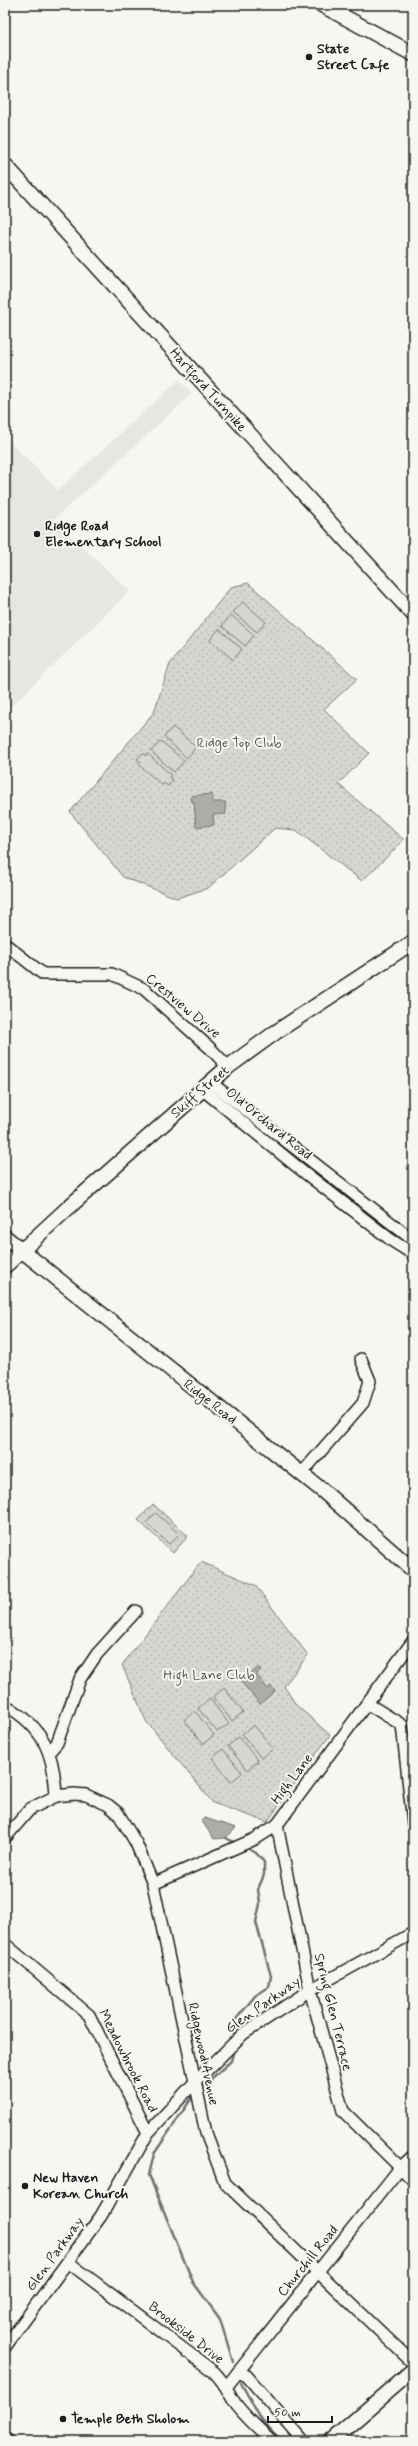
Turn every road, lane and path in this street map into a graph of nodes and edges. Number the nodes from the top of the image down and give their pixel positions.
1 (322, 5) edge
2 (413, 54) edge
3 (5, 165) edge
4 (413, 614) edge
5 (413, 942) edge
6 (5, 944) edge
7 (228, 1067) junction
8 (206, 1086) junction
9 (325, 1172) junction
10 (317, 1181) junction
11 (5, 1237) edge
12 (413, 1240) edge
13 (21, 1251) junction
14 (413, 1254) edge
15 (5, 1266) edge
16 (361, 1359) dead end
17 (301, 1474) junction
18 (413, 1570) edge
19 (136, 1611) dead end
20 (413, 1641) edge
21 (368, 1704) junction
22 (5, 1705) edge
23 (408, 1727) edge
24 (50, 1751) junction
25 (56, 1796) junction
26 (413, 1824) edge
27 (277, 1825) junction
28 (5, 1838) edge
29 (153, 1884) junction
30 (413, 1933) edge
31 (5, 1944) edge
32 (310, 1990) junction
33 (194, 2083) junction
34 (148, 2133) junction
35 (413, 2156) edge
36 (400, 2168) junction
37 (413, 2180) edge
38 (68, 2262) junction
39 (318, 2274) junction
40 (5, 2347) edge
41 (413, 2363) edge
42 (413, 2370) edge
43 (238, 2372) junction
44 (227, 2386) junction
45 (272, 2441) edge
46 (303, 2441) edge
47 (331, 2441) edge

1 - 2 main road
3 - 4 main road, Hartford Turnpike
5 - 7 main road, Skiff Street
6 - 7 street, Crestview Drive
7 - 8 main road, Skiff Street
8 - 9 street, Old Orchard Road
8 - 10 street, Old Orchard Road
8 - 13 main road, Skiff Street
9 - 10 street
9 - 12 street, Old Orchard Road
10 - 14 street, Old Orchard Road
11 - 13 main road, Ridge Road
13 - 15 main road, Skiff Street
13 - 17 main road, Ridge Road
16 - 17 street
17 - 18 main road, Ridge Road
19 - 24 street
20 - 21 street, High Lane
21 - 23 street
21 - 27 street, High Lane
22 - 24 street
23 - 26 street
24 - 25 street
25 - 28 street, Ridgewood Avenue
25 - 29 street, Ridgewood Avenue
27 - 29 street, High Lane
27 - 32 street, Spring Glen Terrace
29 - 33 street, Ridgewood Avenue
30 - 32 street, Glen Parkway
31 - 34 street, Meadowbrook Road
32 - 33 street, Glen Parkway
32 - 36 street, Spring Glen Terrace
33 - 34 street, Glen Parkway
33 - 39 street, Ridgewood Avenue
34 - 38 street, Glen Parkway
35 - 36 street, Churchill Road
36 - 37 street, Spring Glen Terrace
36 - 39 street, Churchill Road
38 - 40 street, Glen Parkway
38 - 44 street, Brookside Drive
39 - 41 street, Ridgewood Avenue
39 - 43 street, Churchill Road
42 - 47 main road
43 - 44 street, Churchill Road
43 - 46 street, Brookside Drive
44 - 45 street, Brookside Drive

